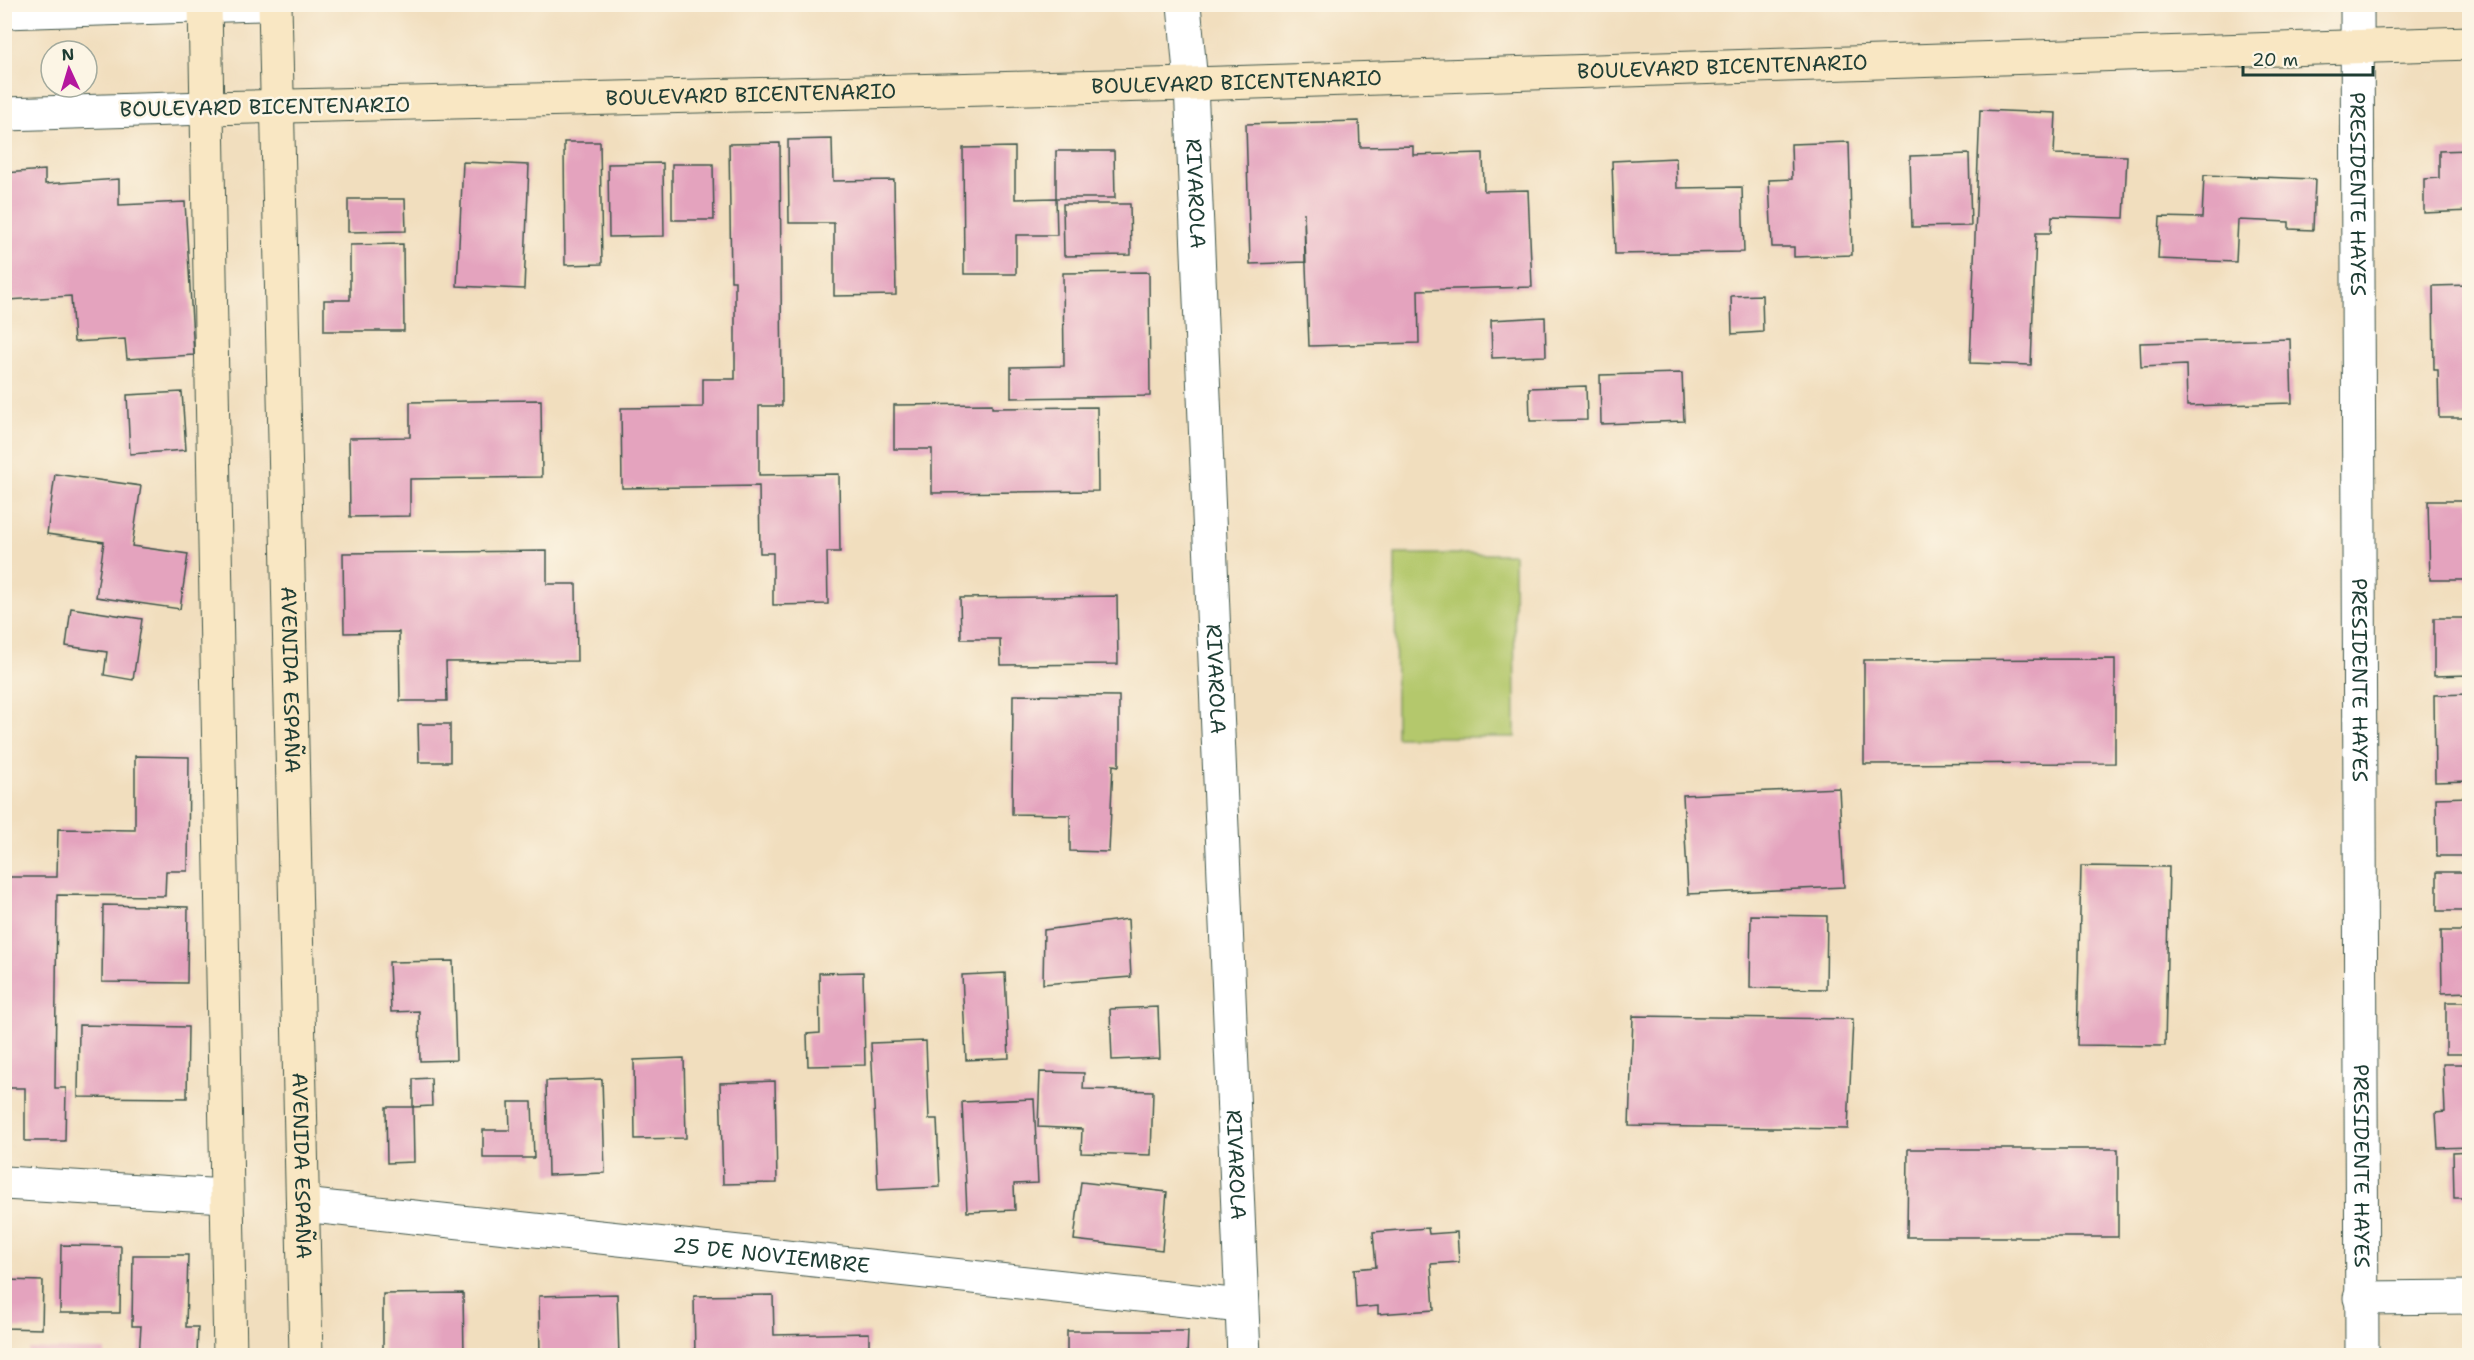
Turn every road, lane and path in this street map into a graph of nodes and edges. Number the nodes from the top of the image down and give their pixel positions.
1 (259, 4) edge
2 (275, 4) edge
3 (1184, 4) edge
4 (2357, 4) edge
5 (205, 5) edge
6 (4, 12) edge
7 (2469, 43) edge
8 (2357, 46) junction
9 (1191, 84) junction
10 (208, 108) junction
11 (277, 108) junction
12 (4, 114) edge
13 (4, 1183) edge
14 (226, 1197) junction
15 (303, 1205) junction
16 (2360, 1298) junction
17 (2469, 1298) edge
18 (1241, 1306) junction
19 (230, 1356) edge
20 (306, 1356) edge
21 (1244, 1356) edge
22 (2362, 1356) edge

1 - 5 street
2 - 11 street, AVENIDA ESPAÑA
3 - 9 street, RIVAROLA
4 - 8 street, PRESIDENTE HAYES
5 - 6 street
5 - 10 street
7 - 8 street, BOULEVARD BICENTENARIO
8 - 9 street, BOULEVARD BICENTENARIO
8 - 16 street, PRESIDENTE HAYES
9 - 11 street, BOULEVARD BICENTENARIO
9 - 18 street, RIVAROLA
10 - 11 street, BOULEVARD BICENTENARIO
10 - 12 street, BOULEVARD BICENTENARIO
10 - 14 street
11 - 15 street, AVENIDA ESPAÑA
13 - 14 street
14 - 19 street
15 - 18 street, 25 DE NOVIEMBRE
15 - 20 street, AVENIDA ESPAÑA
16 - 17 street
16 - 22 street, PRESIDENTE HAYES
18 - 21 street, RIVAROLA

